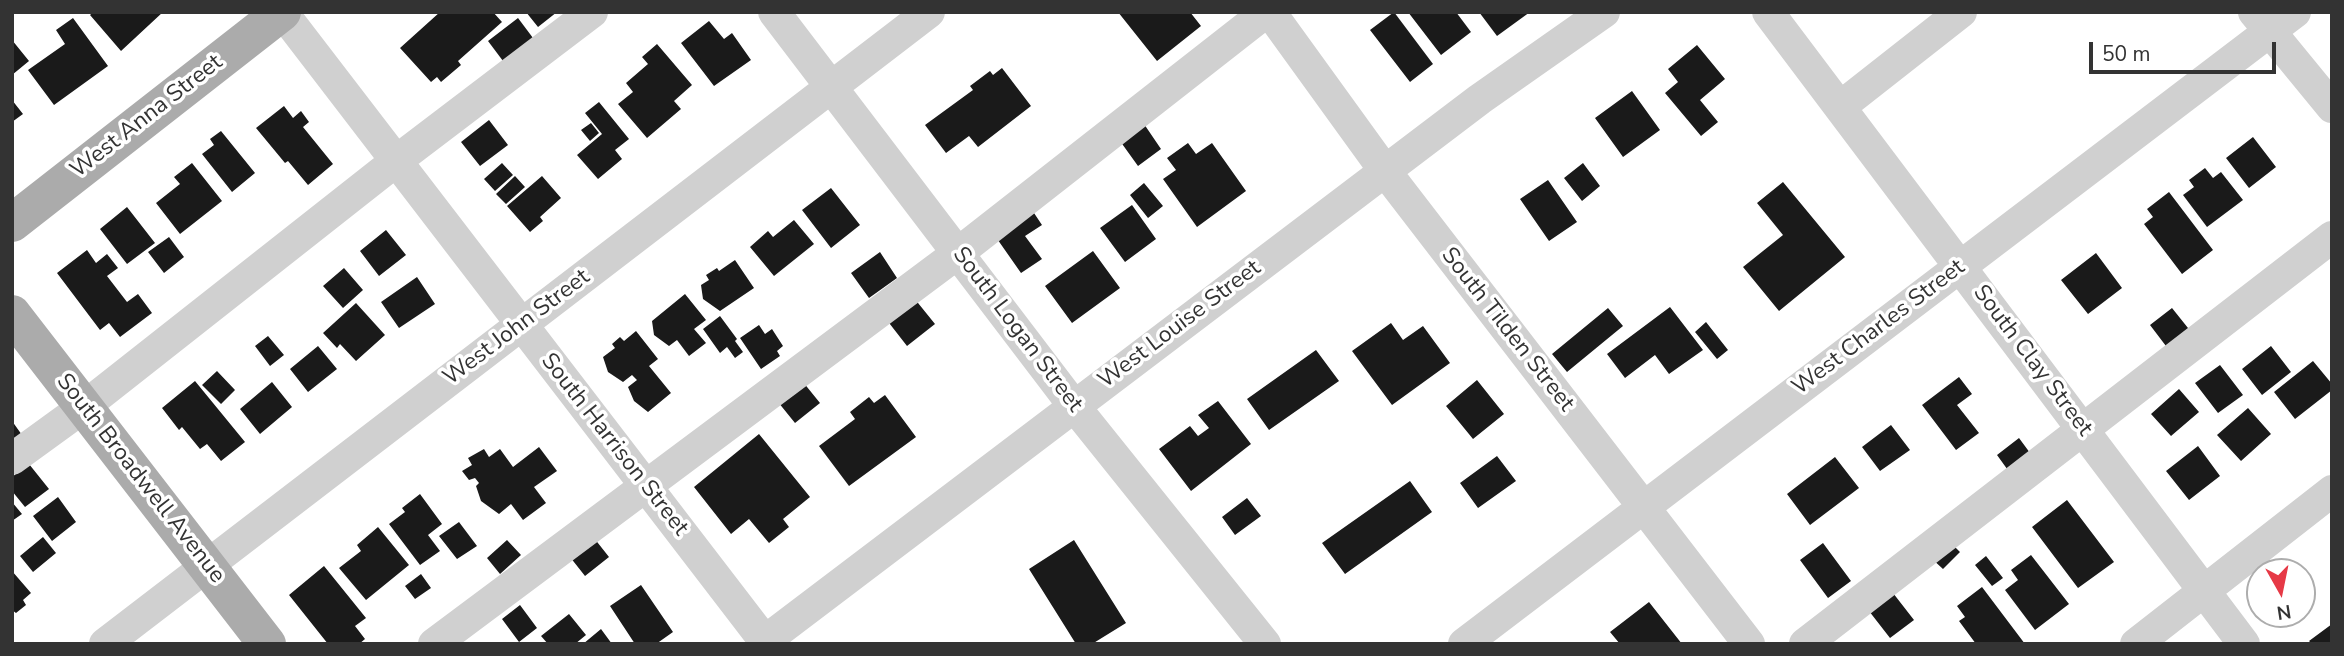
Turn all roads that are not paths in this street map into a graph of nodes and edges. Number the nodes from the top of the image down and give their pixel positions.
1 (282, 12) edge
2 (592, 12) edge
3 (774, 12) edge
4 (929, 12) edge
5 (1268, 12) edge
6 (1604, 12) edge
7 (1768, 12) edge
8 (1961, 12) edge
9 (2295, 12) edge
10 (2262, 22) edge
11 (831, 87) junction
12 (1840, 107) junction
13 (2332, 107) edge
14 (396, 161) junction
15 (1385, 171) junction
16 (12, 223) edge
17 (2332, 237) edge
18 (958, 253) junction
19 (1961, 266) junction
20 (12, 314) edge
21 (522, 325) junction
22 (85, 406) junction
23 (1074, 406) junction
24 (2083, 429) junction
25 (12, 459) edge
26 (647, 487) junction
27 (2332, 491) edge
28 (1644, 507) junction
29 (208, 566) junction
30 (2204, 591) junction
31 (764, 643) edge
32 (105, 644) edge
33 (267, 644) edge
34 (434, 644) edge
35 (1265, 644) edge
36 (1464, 644) edge
37 (1749, 644) edge
38 (1805, 644) edge
39 (2136, 644) edge
40 (2245, 644) edge

1 - 14 street, South Harrison Street
1 - 16 main road, West Anna Street
2 - 14 street
3 - 11 street, South Logan Street
4 - 11 street, West John Street
5 - 15 street, South Tilden Street
5 - 18 street
6 - 15 street, West Louise Street
7 - 12 street, South Clay Street
8 - 12 street
9 - 10 street, West Charles Street
10 - 13 street
10 - 19 street, West Charles Street
11 - 18 street, South Logan Street
11 - 21 street, West John Street
12 - 19 street, South Clay Street
14 - 21 street, South Harrison Street
14 - 22 street
15 - 23 street, West Louise Street
15 - 28 street, South Tilden Street
17 - 24 street
18 - 23 street, South Logan Street
18 - 26 street
19 - 24 street, South Clay Street
19 - 28 street, West Charles Street
20 - 22 main road, South Broadwell Avenue
21 - 26 street, South Harrison Street
21 - 29 street, West John Street
22 - 25 street
22 - 29 main road, South Broadwell Avenue
23 - 31 street, West Louise Street
23 - 35 street, South Logan Street
24 - 30 street, South Clay Street
24 - 38 street
26 - 31 street, South Harrison Street
26 - 34 street
27 - 30 street
28 - 36 street, West Charles Street
28 - 37 street, South Tilden Street
29 - 32 street, West John Street
29 - 33 main road, South Broadwell Avenue
30 - 39 street
30 - 40 street, South Clay Street

